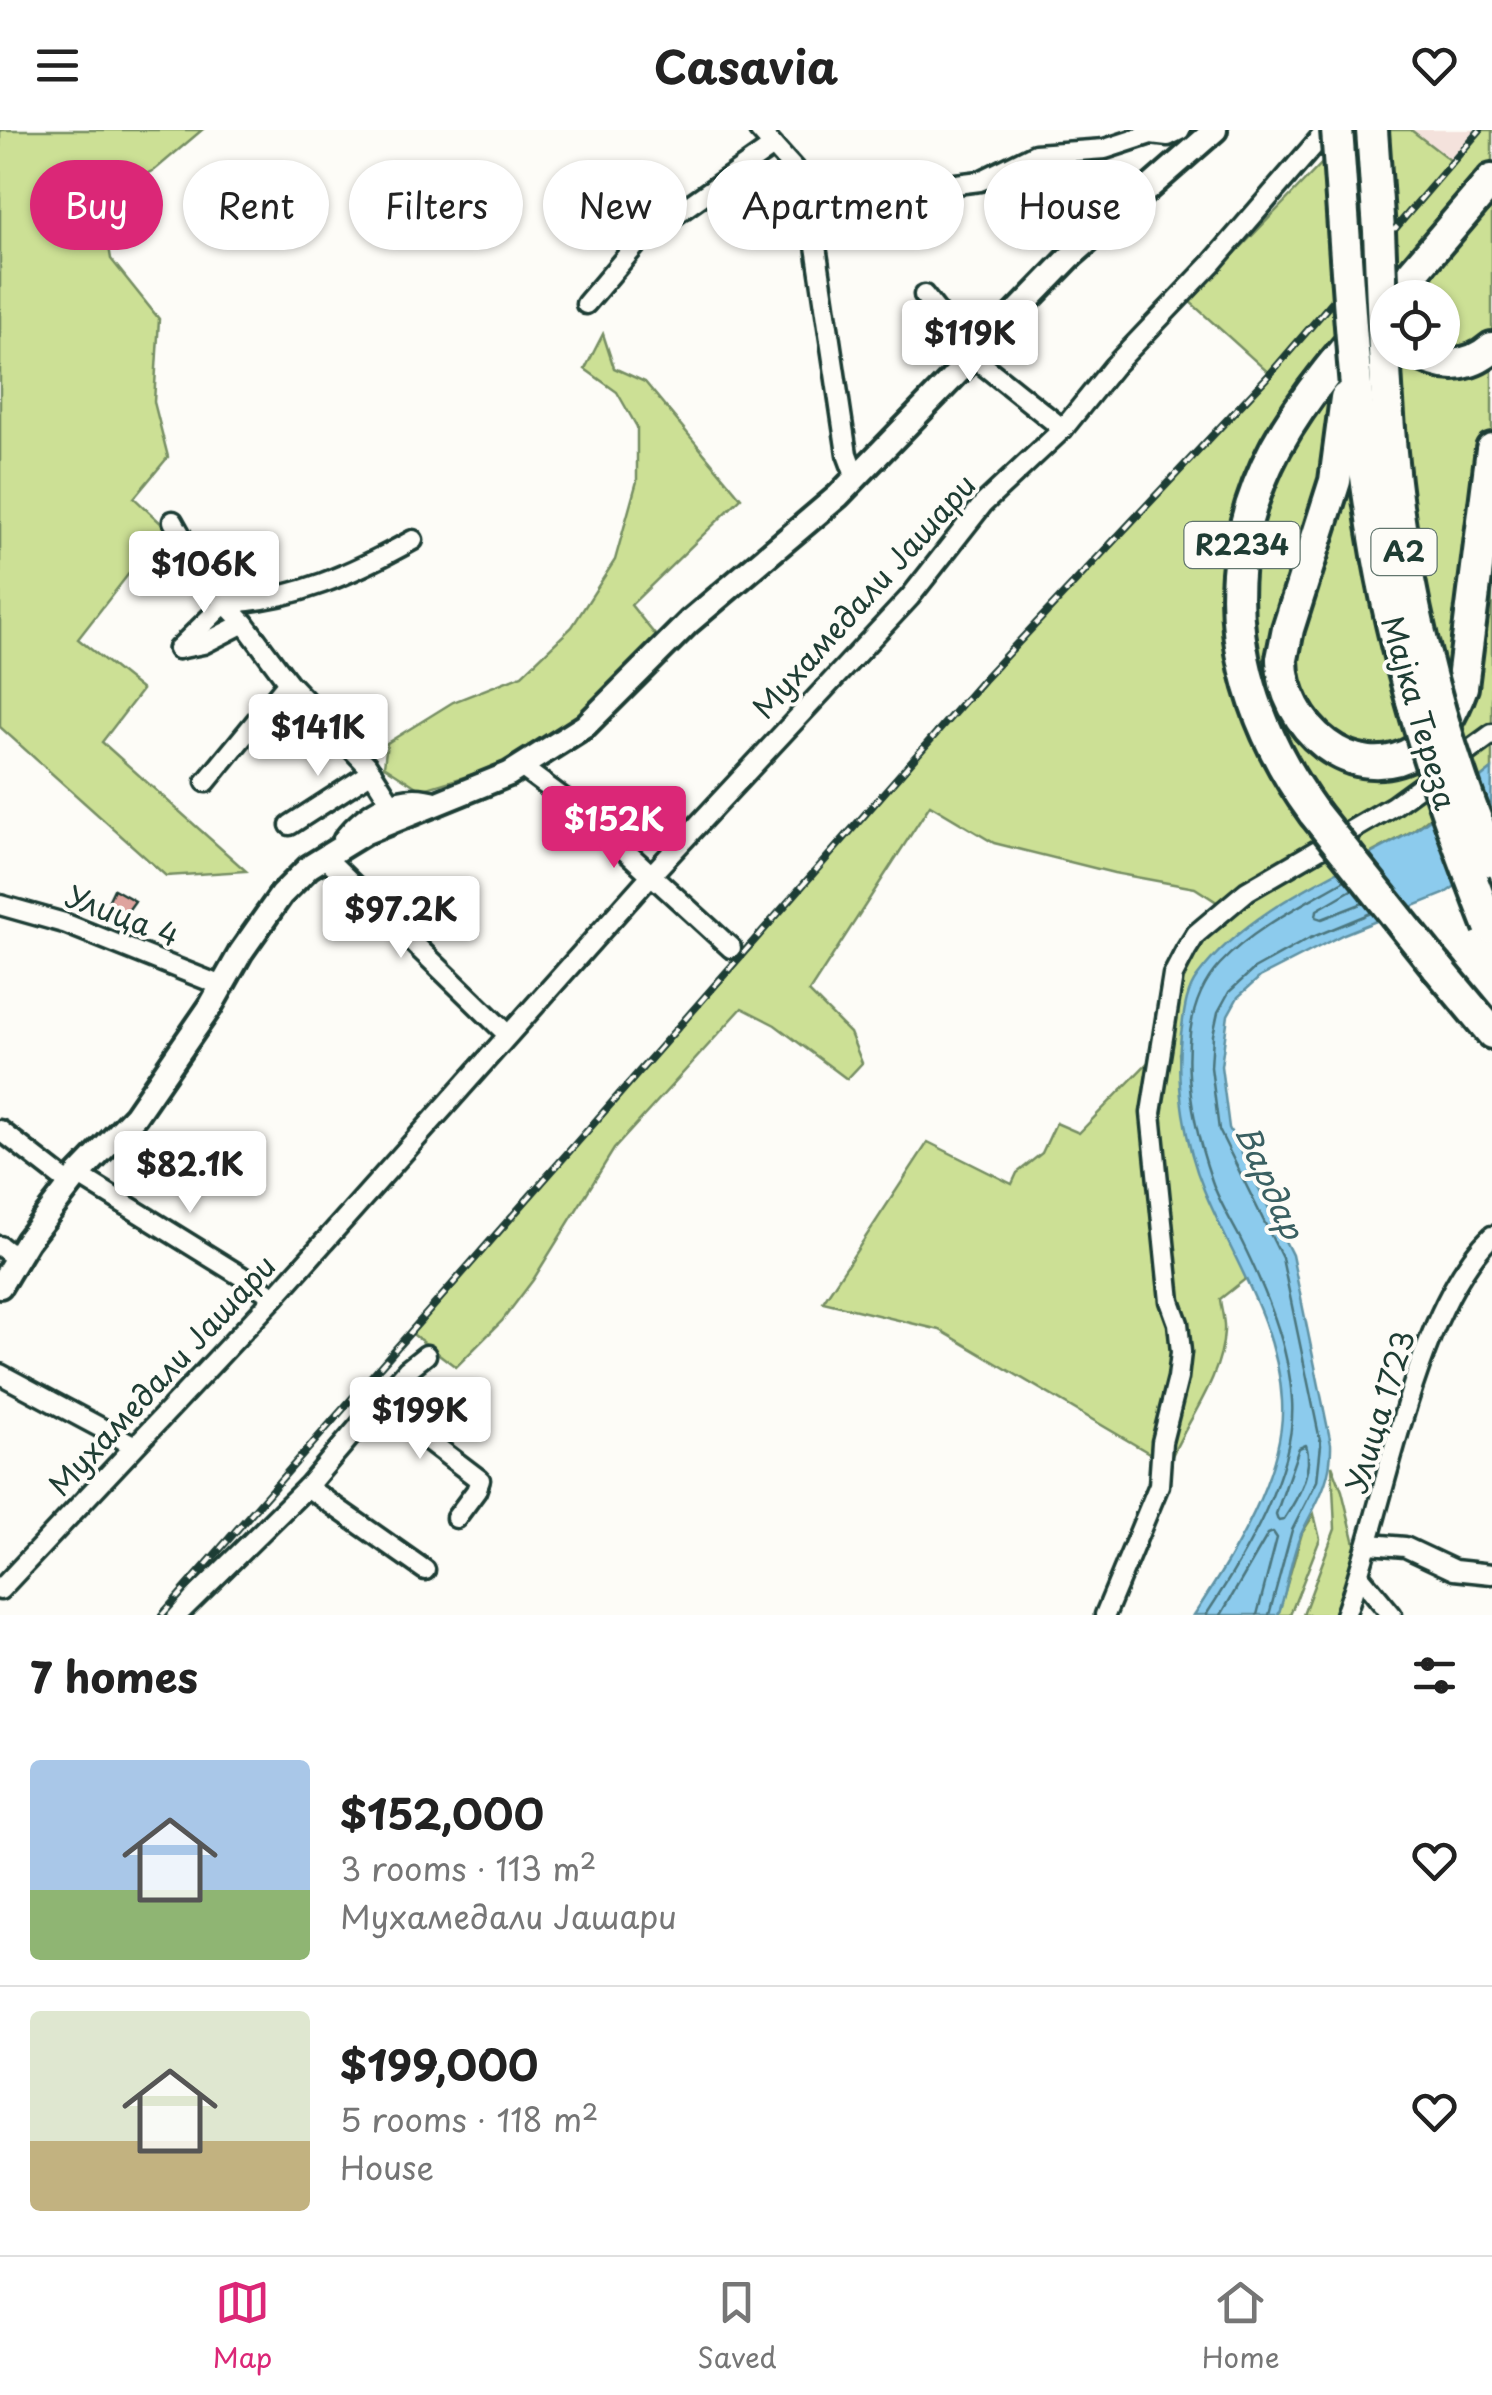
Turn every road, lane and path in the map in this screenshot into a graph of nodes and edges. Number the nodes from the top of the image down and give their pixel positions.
1 (758, 130) edge
2 (1180, 130) edge
3 (1215, 130) edge
4 (1328, 130) edge
5 (1337, 130) edge
6 (1372, 130) edge
7 (1151, 132) edge
8 (773, 146) junction
9 (1492, 180) edge
10 (964, 183) edge
11 (1379, 231) junction
12 (1386, 280) edge
13 (1405, 280) edge
14 (924, 295) dead end
15 (586, 304) dead end
16 (1350, 305) junction
17 (1370, 322) edge
18 (1492, 348) edge
19 (974, 357) junction
20 (1460, 364) edge
21 (1063, 428) junction
22 (1492, 449) edge
23 (856, 478) junction
24 (173, 521) dead end
25 (413, 540) dead end
26 (225, 603) junction
27 (244, 623) junction
28 (288, 682) junction
29 (1492, 734) edge
30 (520, 766) junction
31 (372, 772) junction
32 (206, 782) dead end
33 (390, 802) junction
34 (437, 802) junction
35 (290, 825) dead end
36 (330, 854) junction
37 (1492, 860) edge
38 (653, 872) junction
39 (0, 904) edge
40 (1491, 929) edge
41 (732, 948) dead end
42 (222, 986) junction
43 (508, 1034) junction
44 (1492, 1034) edge
45 (0, 1130) edge
46 (75, 1180) junction
47 (1492, 1236) edge
48 (8, 1253) edge
49 (0, 1286) edge
50 (275, 1297) junction
51 (426, 1355) dead end
52 (0, 1374) edge
53 (376, 1406) junction
54 (133, 1445) junction
55 (307, 1487) junction
56 (456, 1518) dead end
57 (1370, 1544) junction
58 (425, 1570) dead end
59 (1492, 1574) edge
60 (1360, 1575) junction
61 (0, 1590) edge
62 (177, 1615) edge
63 (1105, 1615) edge
64 (1345, 1615) edge
65 (1392, 1615) edge

1 - 8 street
2 - 7 street
3 - 19 main road
4 - 21 street, Мухамедали Јашари
5 - 16 highway, Мајка Тереза / A2, bridge
6 - 11 highway, Мајка Тереза / A2
7 - 10 street
8 - 15 street
8 - 23 street
9 - 13 highway, R2234
11 - 12 highway, bridge
11 - 37 highway, Мајка Тереза / A2, bridge
14 - 19 street
16 - 22 highway, R2234, bridge
16 - 40 highway, Мајка Тереза / A2, bridge
17 - 44 highway, R2234, bridge
18 - 20 highway
19 - 21 street
19 - 23 main road
21 - 38 street, Мухамедали Јашари
23 - 30 main road
24 - 26 street
25 - 26 street
26 - 27 street
26 - 27 street
27 - 28 street
28 - 31 street
28 - 32 street
29 - 63 street
30 - 34 main road
30 - 38 street
31 - 33 street
31 - 35 street
33 - 34 street
33 - 36 street
34 - 36 main road
36 - 42 main road
36 - 43 street
38 - 41 street
38 - 43 street, Мухамедали Јашари
39 - 42 street, Улица 4
42 - 46 main road
43 - 50 street, Мухамедали Јашари
45 - 46 street
46 - 48 main road
46 - 50 street
47 - 57 street, Улица 1723
48 - 49 main road
50 - 54 street, Мухамедали Јашари
51 - 53 street
52 - 54 street
53 - 55 street
53 - 56 street
54 - 61 street, Мухамедали Јашари
55 - 58 street
55 - 62 street
57 - 59 street
57 - 60 street, Улица 1723
60 - 64 street, Улица 1723
60 - 65 street

